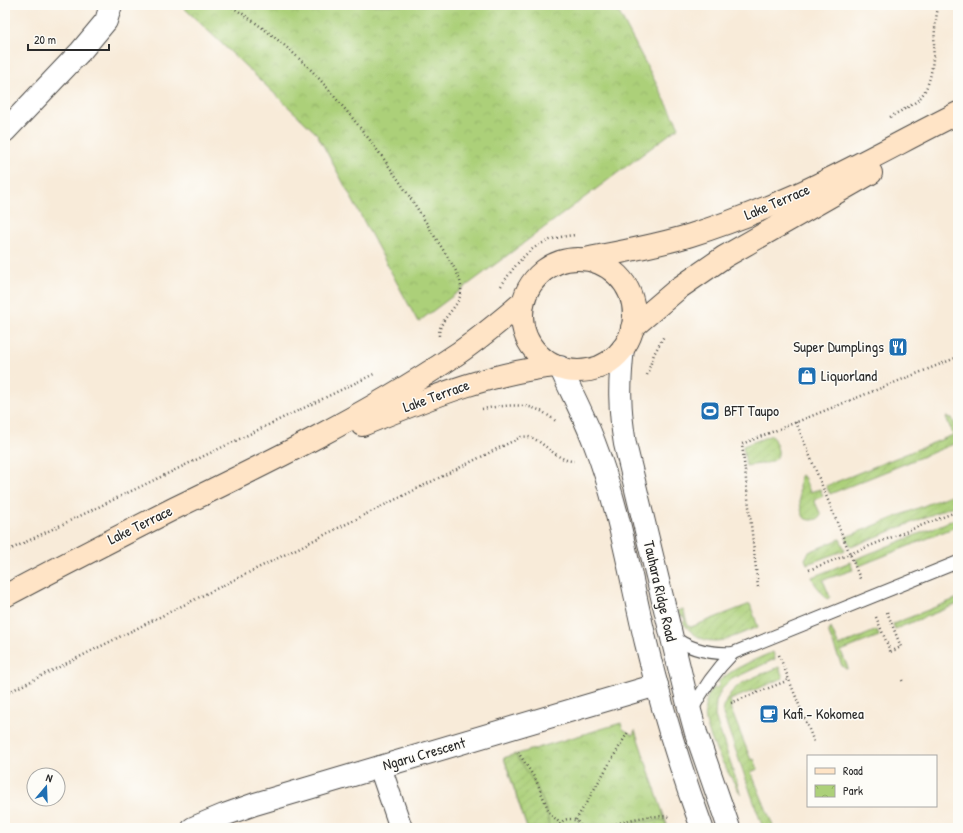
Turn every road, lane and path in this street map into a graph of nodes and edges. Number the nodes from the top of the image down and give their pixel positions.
1 (111, 5) edge
2 (229, 5) edge
3 (939, 5) edge
4 (958, 113) edge
5 (958, 117) edge
6 (884, 121) dead end
7 (5, 131) edge
8 (585, 259) junction
9 (522, 302) junction
10 (632, 328) junction
11 (667, 331) dead end
12 (439, 337) dead end
13 (623, 348) junction
14 (958, 357) edge
15 (557, 367) junction
16 (376, 373) dead end
17 (646, 379) dead end
18 (480, 409) dead end
19 (796, 422) junction
20 (558, 423) dead end
21 (277, 458) junction
22 (579, 461) dead end
23 (958, 511) edge
24 (5, 552) edge
25 (850, 554) junction
26 (958, 562) edge
27 (809, 570) dead end
28 (863, 585) dead end
29 (758, 587) dead end
30 (5, 596) edge
31 (885, 608) dead end
32 (874, 613) dead end
33 (670, 634) junction
34 (777, 651) dead end
35 (733, 653) junction
36 (789, 680) junction
37 (657, 685) junction
38 (5, 694) edge
39 (731, 703) dead end
40 (690, 712) junction
41 (628, 732) dead end
42 (814, 742) dead end
43 (516, 750) dead end
44 (380, 767) junction
45 (670, 817) dead end
46 (576, 820) junction
47 (560, 823) junction
48 (193, 828) edge
49 (401, 828) edge
50 (558, 828) edge
51 (582, 828) edge
52 (605, 828) edge
53 (702, 828) edge
54 (729, 828) edge

1 - 7 street
2 - 12 path
3 - 6 path
4 - 8 main road, Lake Terrace
5 - 10 main road, Lake Terrace
8 - 9 main road
8 - 10 main road
9 - 15 main road
9 - 21 main road, Lake Terrace
10 - 13 main road
11 - 17 path
13 - 15 main road
13 - 33 street, Tauhara Ridge Road
14 - 19 path
15 - 21 main road, Lake Terrace
15 - 37 street, Tauhara Ridge Road
16 - 24 path
18 - 20 path
19 - 25 path
19 - 29 path
21 - 30 main road, Lake Terrace
22 - 38 path
23 - 25 path
25 - 27 path
25 - 28 path
26 - 35 lane
31 - 32 path
33 - 35 lane
33 - 40 street, Tauhara Ridge Road
34 - 36 path
35 - 40 lane
36 - 39 path
36 - 42 path
37 - 44 street, Ngaru Crescent
37 - 53 street, Tauhara Ridge Road
40 - 54 street, Tauhara Ridge Road
41 - 46 path
43 - 47 path
44 - 48 street, Ngaru Crescent
44 - 49 street
45 - 52 path
46 - 47 path
46 - 51 path
47 - 50 path

